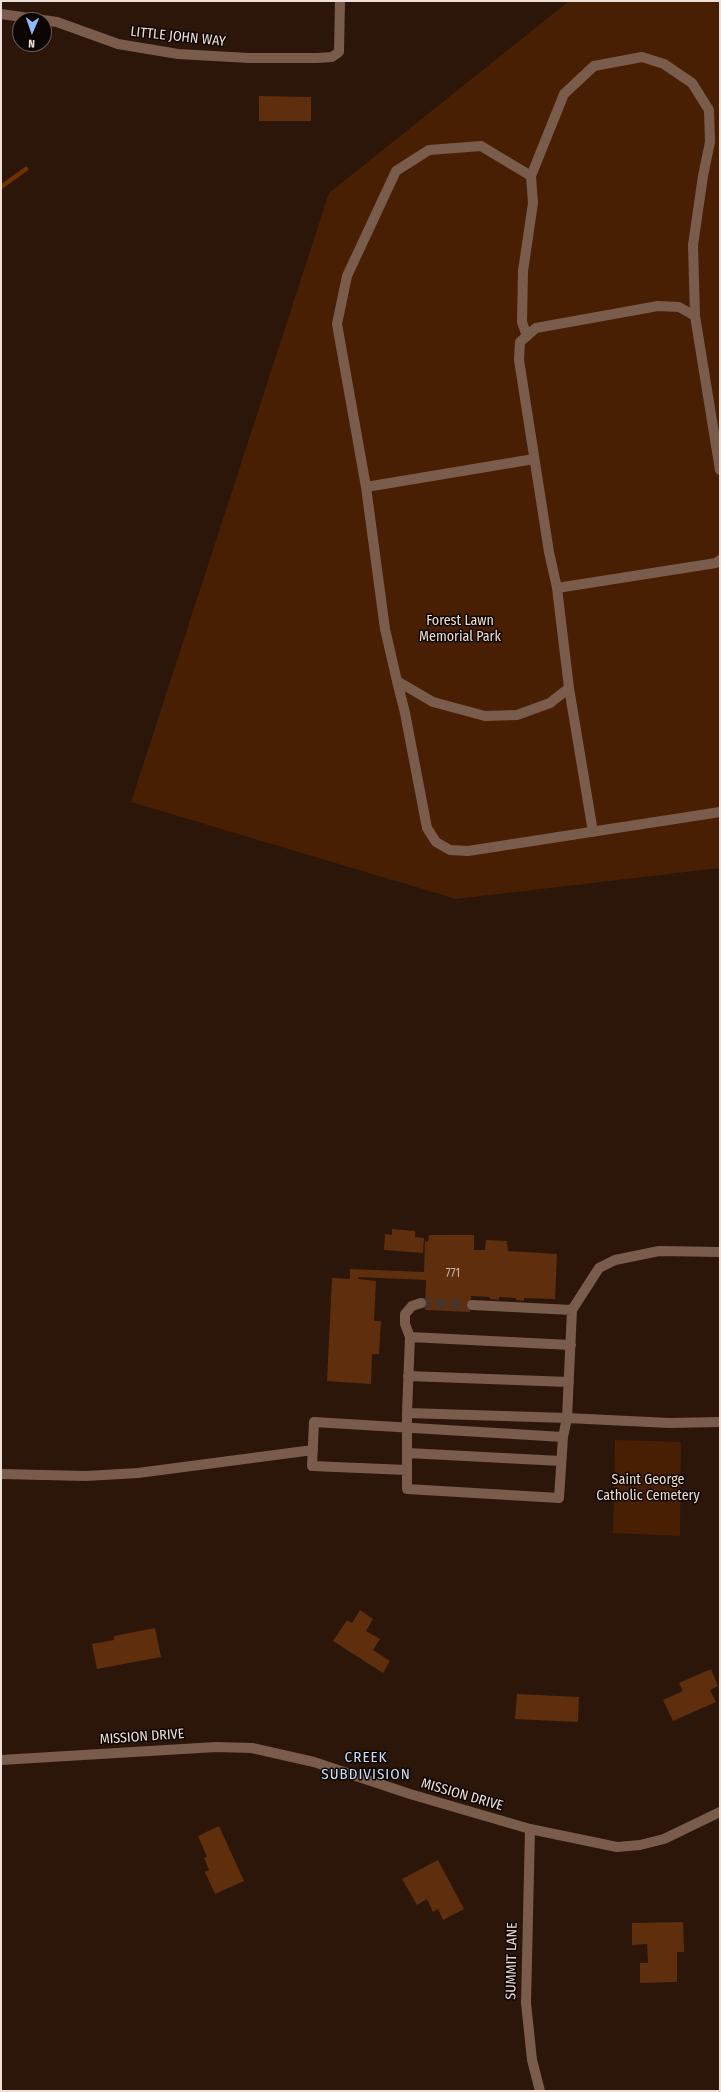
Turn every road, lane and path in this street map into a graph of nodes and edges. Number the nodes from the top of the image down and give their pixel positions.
1 (340, 1) edge
2 (1, 14) edge
3 (531, 176) junction
4 (695, 316) junction
5 (527, 336) junction
6 (717, 432) edge
7 (534, 459) junction
8 (720, 470) edge
9 (366, 487) junction
10 (720, 560) edge
11 (557, 588) junction
12 (396, 681) junction
13 (569, 688) junction
14 (720, 812) edge
15 (593, 832) junction
16 (720, 1252) edge
17 (421, 1303) tunnel mouth
18 (472, 1305) tunnel mouth
19 (572, 1310) junction
20 (410, 1337) junction
21 (571, 1345) junction
22 (408, 1376) junction
23 (569, 1382) junction
24 (407, 1413) junction
25 (567, 1418) junction
26 (720, 1422) edge
27 (408, 1428) junction
28 (563, 1438) junction
29 (313, 1450) junction
30 (407, 1453) junction
31 (561, 1461) junction
32 (407, 1470) junction
33 (1, 1474) edge
34 (1, 1760) edge
35 (720, 1812) edge
36 (530, 1829) junction
37 (540, 2091) edge

1 - 2 street, LITTLE JOHN WAY
3 - 4 street
3 - 5 street
3 - 9 street
4 - 5 street
4 - 6 street
5 - 7 street
6 - 8 street
7 - 9 street
7 - 11 street
9 - 12 street
10 - 11 street
11 - 13 street
12 - 13 street
12 - 15 street
13 - 15 street
14 - 15 street
16 - 19 street
17 - 20 street
18 - 19 street
19 - 21 street
20 - 21 street
20 - 22 street
21 - 23 street
22 - 23 street
22 - 24 street
23 - 25 street
24 - 25 street
24 - 27 street
25 - 26 street
25 - 28 street
27 - 28 street
27 - 29 street
27 - 30 street
28 - 31 street
29 - 32 street
29 - 33 street
30 - 31 street
30 - 32 street
31 - 32 street
34 - 36 street, MISSION DRIVE
35 - 36 street, MISSION DRIVE
36 - 37 street, SUMMIT LANE

